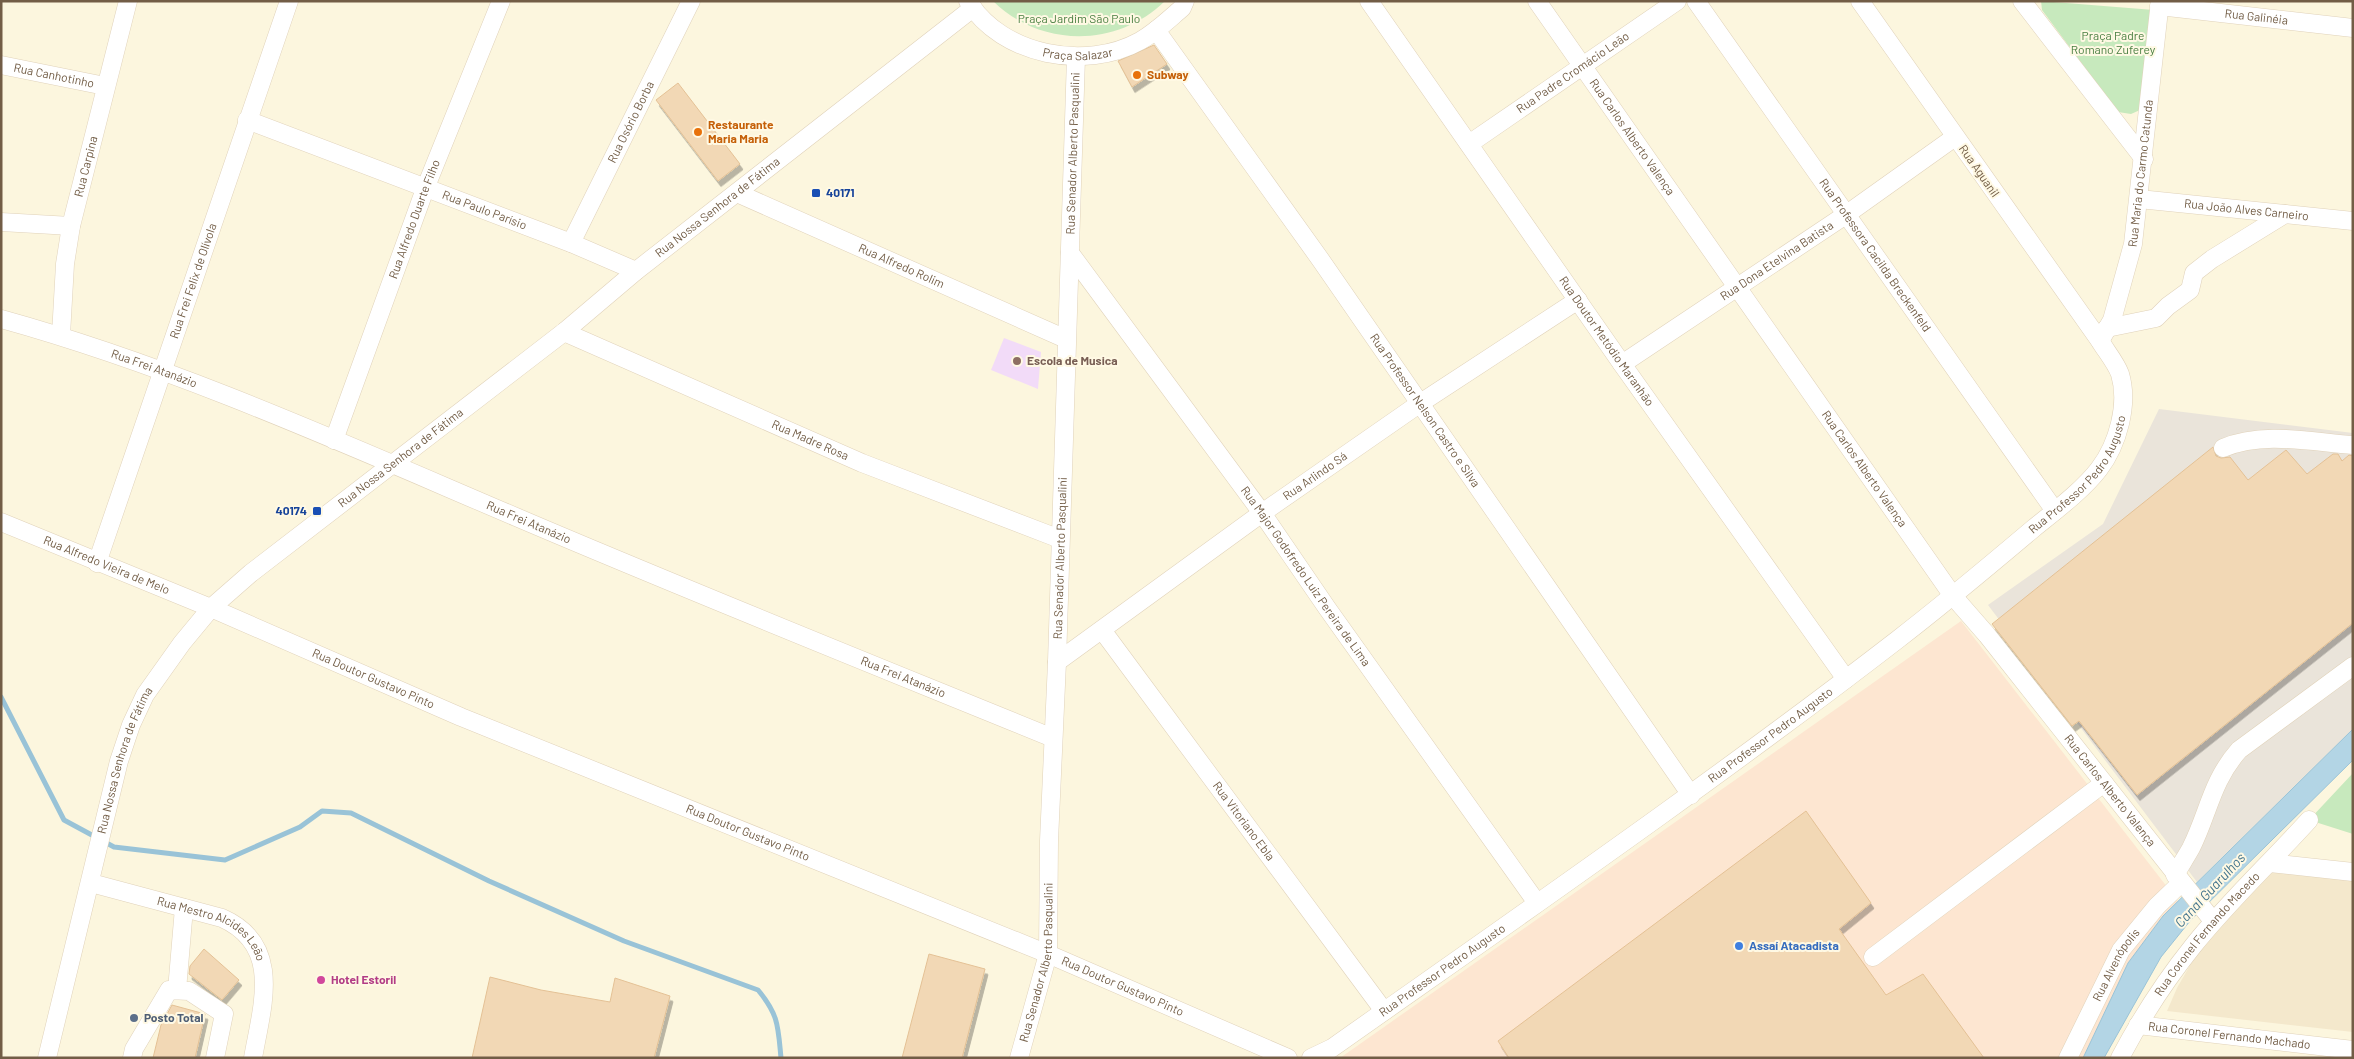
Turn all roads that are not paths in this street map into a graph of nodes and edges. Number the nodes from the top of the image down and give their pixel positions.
1 (128, 1) edge
2 (289, 1) edge
3 (501, 1) edge
4 (691, 1) edge
5 (1185, 1) edge
6 (1369, 1) edge
7 (1537, 1) edge
8 (1677, 1) edge
9 (1696, 1) edge
10 (1860, 1) edge
11 (2022, 1) edge
12 (2160, 4) edge
13 (971, 5) edge
14 (2035, 9) edge
15 (2353, 28) edge
16 (1156, 30) junction
17 (1076, 56) junction
18 (1, 65) edge
19 (1583, 66) junction
20 (105, 86) junction
21 (247, 120) junction
22 (1955, 137) junction
23 (1468, 144) junction
24 (2144, 159) junction
25 (425, 188) junction
26 (737, 193) junction
27 (2139, 199) junction
28 (1847, 214) junction
29 (2286, 214) junction
30 (2353, 221) edge
31 (1, 222) edge
32 (71, 226) junction
33 (571, 243) junction
34 (1070, 253) junction
35 (636, 271) junction
36 (1736, 287) junction
37 (1578, 300) junction
38 (1, 319) edge
39 (564, 332) junction
40 (2104, 334) junction
41 (60, 335) junction
42 (1066, 339) junction
43 (1622, 364) junction
44 (162, 370) junction
45 (1419, 404) junction
46 (334, 440) junction
47 (2353, 445) edge
48 (2223, 448) dead end
49 (391, 464) junction
50 (2054, 511) junction
51 (1262, 512) junction
52 (1, 522) edge
53 (1060, 539) junction
54 (97, 563) junction
55 (1954, 596) junction
56 (211, 608) junction
57 (1102, 630) junction
58 (1057, 662) junction
59 (2353, 666) edge
60 (1846, 679) junction
61 (1053, 738) junction
62 (2104, 783) junction
63 (1691, 795) junction
64 (2309, 820) dead end
65 (2270, 863) junction
66 (2353, 872) edge
67 (93, 876) junction
68 (2178, 879) junction
69 (1537, 903) junction
70 (184, 908) junction
71 (2210, 917) junction
72 (1048, 954) junction
73 (1873, 957) dead end
74 (177, 990) junction
75 (1384, 1011) junction
76 (2138, 1025) junction
77 (2353, 1050) edge
78 (1286, 1057) edge
79 (47, 1058) edge
80 (132, 1058) edge
81 (215, 1058) edge
82 (253, 1058) edge
83 (1019, 1058) edge
84 (1311, 1058) edge
85 (2068, 1058) edge
86 (2120, 1058) edge

1 - 20 street, Rua Carpina
2 - 21 street, Rua Frei Felix de Olívola
3 - 25 street, Rua Alfredo Duarte Filho
4 - 33 street, Rua Osório Borba
5 - 16 street, Praça Salazar
6 - 23 street, Rua Doutor Metódio Maranhão
7 - 19 street, Rua Carlos Alberto Valença
8 - 19 street, Rua Padre Cromácio Leão
9 - 28 street, Rua Professora Cacilda Breckenfeld
10 - 22 street, Rua Aguanil
11 - 14 street
12 - 15 street, Rua Galinéia
12 - 24 street, Rua Maria do Carmo Catunda
13 - 17 street, Praça Salazar
13 - 26 street, Rua Nossa Senhora de Fátima
14 - 24 street
16 - 17 street, Praça Salazar
16 - 45 street, Rua Professor Nelson Castro e Silva
17 - 34 street, Rua Senador Alberto Pasqualini
18 - 20 street, Rua Canhotinho
19 - 23 street, Rua Padre Cromácio Leão
19 - 36 street, Rua Carlos Alberto Valença
20 - 32 street, Rua Carpina
21 - 25 street, Rua Paulo Parísio
21 - 44 street, Rua Frei Felix de Olívola
22 - 28 street, Rua Dona Etelvina Batista
22 - 40 street, Rua Aguanil
23 - 37 street, Rua Doutor Metódio Maranhão
24 - 27 street, Rua Maria do Carmo Catunda
25 - 33 street, Rua Paulo Parísio
25 - 46 street, Rua Alfredo Duarte Filho
26 - 35 street, Rua Nossa Senhora de Fátima
26 - 42 street, Rua Alfredo Rolim
27 - 29 street, Rua João Alves Carneiro
27 - 40 street, Rua Maria do Carmo Catunda
28 - 36 street, Rua Dona Etelvina Batista
28 - 50 street, Rua Professora Cacilda Breckenfeld
29 - 30 street, Rua João Alves Carneiro
29 - 40 street
31 - 32 street
32 - 41 street, Rua Carpina
33 - 35 street, Rua Paulo Parísio
34 - 42 street, Rua Senador Alberto Pasqualini
34 - 51 street, Rua Major Godofredo Luiz Pereira de Lima
35 - 39 street, Rua Nossa Senhora de Fátima
36 - 43 street, Rua Dona Etelvina Batista
36 - 55 street, Rua Carlos Alberto Valença
37 - 43 street, Rua Doutor Metódio Maranhão
37 - 45 street, Rua Arlindo Sá
38 - 41 street, Rua Frei Atanázio
39 - 49 street, Rua Nossa Senhora de Fátima
39 - 53 street, Rua Madre Rosa
40 - 50 street, Rua Professor Pedro Augusto
41 - 44 street, Rua Frei Atanázio
42 - 53 street, Rua Senador Alberto Pasqualini
43 - 60 street, Rua Doutor Metódio Maranhão
44 - 46 street, Rua Frei Atanázio
44 - 54 street, Rua Frei Felix de Olívola
45 - 51 street, Rua Arlindo Sá
45 - 63 street, Rua Professor Nelson Castro e Silva
46 - 49 street, Rua Frei Atanázio
47 - 48 street
49 - 56 street, Rua Nossa Senhora de Fátima
49 - 61 street, Rua Frei Atanázio
50 - 55 street, Rua Professor Pedro Augusto
51 - 57 street, Rua Arlindo Sá
51 - 69 street, Rua Major Godofredo Luiz Pereira de Lima
52 - 54 street, Rua Alfredo Vieira de Melo
53 - 58 street, Rua Senador Alberto Pasqualini
54 - 56 street, Rua Alfredo Vieira de Melo
55 - 60 street, Rua Professor Pedro Augusto
55 - 62 street, Rua Carlos Alberto Valença
56 - 67 street, Rua Nossa Senhora de Fátima
56 - 72 street, Rua Doutor Gustavo Pinto
57 - 58 street, Rua Arlindo Sá
57 - 75 street, Rua Vitoriano Ebla
58 - 61 street, Rua Senador Alberto Pasqualini
59 - 68 street, Rua Alvenópolis
60 - 63 street, Rua Professor Pedro Augusto
61 - 72 street, Rua Senador Alberto Pasqualini
62 - 68 street, Rua Carlos Alberto Valença
62 - 73 street
63 - 69 street, Rua Professor Pedro Augusto
64 - 65 street, Rua Coronel Fernando Macedo
65 - 66 street
65 - 71 street, Rua Coronel Fernando Macedo
67 - 70 street, Rua Mestro Alcides Leão
67 - 79 street, Rua Nossa Senhora de Fátima
68 - 71 street, Rua Carlos Alberto Valença
68 - 85 street, Rua Alvenópolis
69 - 75 street, Rua Professor Pedro Augusto
70 - 74 street
70 - 82 street, Rua Mestro Alcides Leão
71 - 76 street, Rua Coronel Fernando Macedo
72 - 78 street, Rua Doutor Gustavo Pinto
72 - 83 street, Rua Senador Alberto Pasqualini
74 - 80 street
74 - 81 street
75 - 84 street, Rua Professor Pedro Augusto
76 - 77 street, Rua Coronel Fernando Machado
76 - 86 street, Rua Coronel Fernando Macedo

